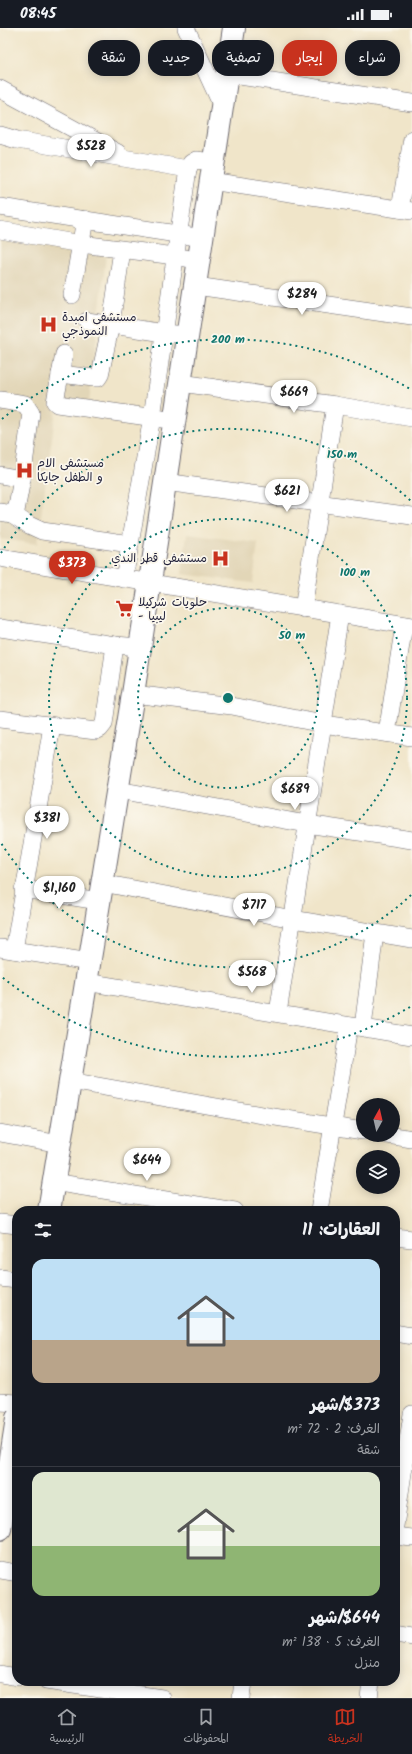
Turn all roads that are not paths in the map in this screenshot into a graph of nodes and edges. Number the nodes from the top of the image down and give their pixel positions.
1 (186, 28) edge
2 (234, 28) edge
3 (232, 40) edge
4 (227, 76) edge
5 (240, 76) edge
6 (0, 89) edge
7 (412, 103) edge
8 (222, 106) junction
9 (0, 135) edge
10 (412, 139) edge
11 (130, 160) junction
12 (188, 169) junction
13 (212, 172) junction
14 (0, 207) edge
15 (19, 210) junction
16 (406, 210) edge
17 (85, 220) junction
18 (8, 232) edge
19 (178, 234) junction
20 (203, 238) junction
21 (81, 244) junction
22 (122, 250) junction
23 (176, 256) junction
24 (200, 261) junction
25 (196, 286) junction
26 (72, 295) dead end
27 (412, 317) edge
28 (87, 321) dead end
29 (111, 324) junction
30 (164, 333) junction
31 (187, 335) junction
32 (64, 354) dead end
33 (60, 374) junction
34 (181, 383) junction
35 (0, 400) edge
36 (336, 405) junction
37 (152, 417) junction
38 (412, 418) edge
39 (174, 422) junction
40 (0, 475) edge
41 (22, 479) junction
42 (165, 482) junction
43 (320, 503) junction
44 (6, 513) edge
45 (412, 516) edge
46 (130, 544) junction
47 (0, 558) edge
48 (124, 579) junction
49 (149, 583) junction
50 (303, 609) junction
51 (340, 614) junction
52 (408, 625) edge
53 (0, 628) edge
54 (115, 645) junction
55 (139, 647) junction
56 (133, 694) junction
57 (0, 719) edge
58 (323, 724) junction
59 (52, 726) junction
60 (387, 733) junction
61 (412, 737) edge
62 (118, 790) junction
63 (307, 824) junction
64 (412, 840) edge
65 (23, 889) junction
66 (100, 892) junction
67 (292, 919) junction
68 (375, 933) junction
69 (412, 938) edge
70 (7, 949) edge
71 (88, 972) junction
72 (278, 1013) junction
73 (356, 1026) junction
74 (412, 1036) edge
75 (70, 1081) junction
76 (333, 1126) junction
77 (356, 1130) edge
78 (0, 1133) edge
79 (400, 1137) edge
80 (412, 1139) edge
81 (60, 1144) junction
82 (53, 1182) junction
83 (50, 1206) edge
84 (191, 1206) edge
85 (320, 1206) edge
86 (0, 1223) edge
87 (12, 1224) edge
88 (400, 1238) edge
89 (412, 1239) edge
90 (0, 1278) edge
91 (12, 1279) edge
92 (400, 1334) edge
93 (412, 1336) edge
94 (0, 1402) edge
95 (12, 1403) edge
96 (412, 1414) edge
97 (405, 1434) edge
98 (12, 1480) edge
99 (400, 1480) edge
100 (0, 1522) edge
101 (400, 1537) edge
102 (412, 1538) edge
103 (0, 1570) edge
104 (12, 1572) edge
105 (400, 1635) edge
106 (412, 1636) edge
107 (0, 1674) edge
108 (12, 1676) edge
109 (80, 1686) edge
110 (242, 1686) edge
111 (370, 1686) edge
112 (162, 1698) edge
113 (241, 1698) edge
114 (369, 1698) edge

1 - 8 street
2 - 3 highway
4 - 8 highway
5 - 7 street
6 - 11 street
8 - 13 highway
9 - 11 street
10 - 16 street
11 - 12 street
12 - 13 street
12 - 19 street
13 - 16 street
13 - 20 highway
14 - 15 street
15 - 17 street
15 - 18 street
17 - 19 street
17 - 21 street
18 - 21 street
19 - 20 street
19 - 23 street
20 - 24 highway
21 - 22 street
21 - 26 street
22 - 23 street
22 - 29 street
23 - 24 street
23 - 30 street
24 - 25 highway
25 - 27 street
25 - 31 highway
28 - 29 street
29 - 30 street
29 - 33 street
30 - 31 street
30 - 37 street
31 - 34 highway
32 - 33 street
33 - 37 street
34 - 36 street
34 - 39 highway
35 - 41 street
36 - 38 street
36 - 43 street
37 - 39 street
37 - 46 street
39 - 42 highway
40 - 41 street
41 - 44 street
42 - 43 street
42 - 49 highway
43 - 45 street
43 - 50 street
44 - 46 street
46 - 48 street
47 - 48 street
48 - 49 street
49 - 50 street
49 - 55 highway
50 - 51 street
51 - 52 street
51 - 58 street
52 - 60 street
53 - 54 street
54 - 55 street
54 - 59 street
55 - 56 highway
56 - 58 street
56 - 62 highway
57 - 59 street
58 - 60 street
58 - 63 street
59 - 65 street
60 - 61 street
62 - 63 street
62 - 66 highway
63 - 64 street
63 - 67 street
65 - 66 street
65 - 70 street
66 - 67 street
66 - 71 highway
67 - 68 street
67 - 72 street
68 - 69 street
68 - 73 street
70 - 71 street
71 - 72 street
71 - 75 highway
72 - 73 street
73 - 74 street
73 - 76 street
75 - 76 street
75 - 81 highway
76 - 77 street
76 - 85 street
78 - 81 street
79 - 80 street
81 - 82 highway
82 - 83 highway
82 - 84 street
86 - 87 street
88 - 89 street
90 - 91 street
92 - 93 street
94 - 95 street
96 - 97 street
97 - 99 street
98 - 100 highway
101 - 102 street
103 - 104 street
105 - 106 street
107 - 108 street
109 - 112 street
110 - 113 street
111 - 114 street

